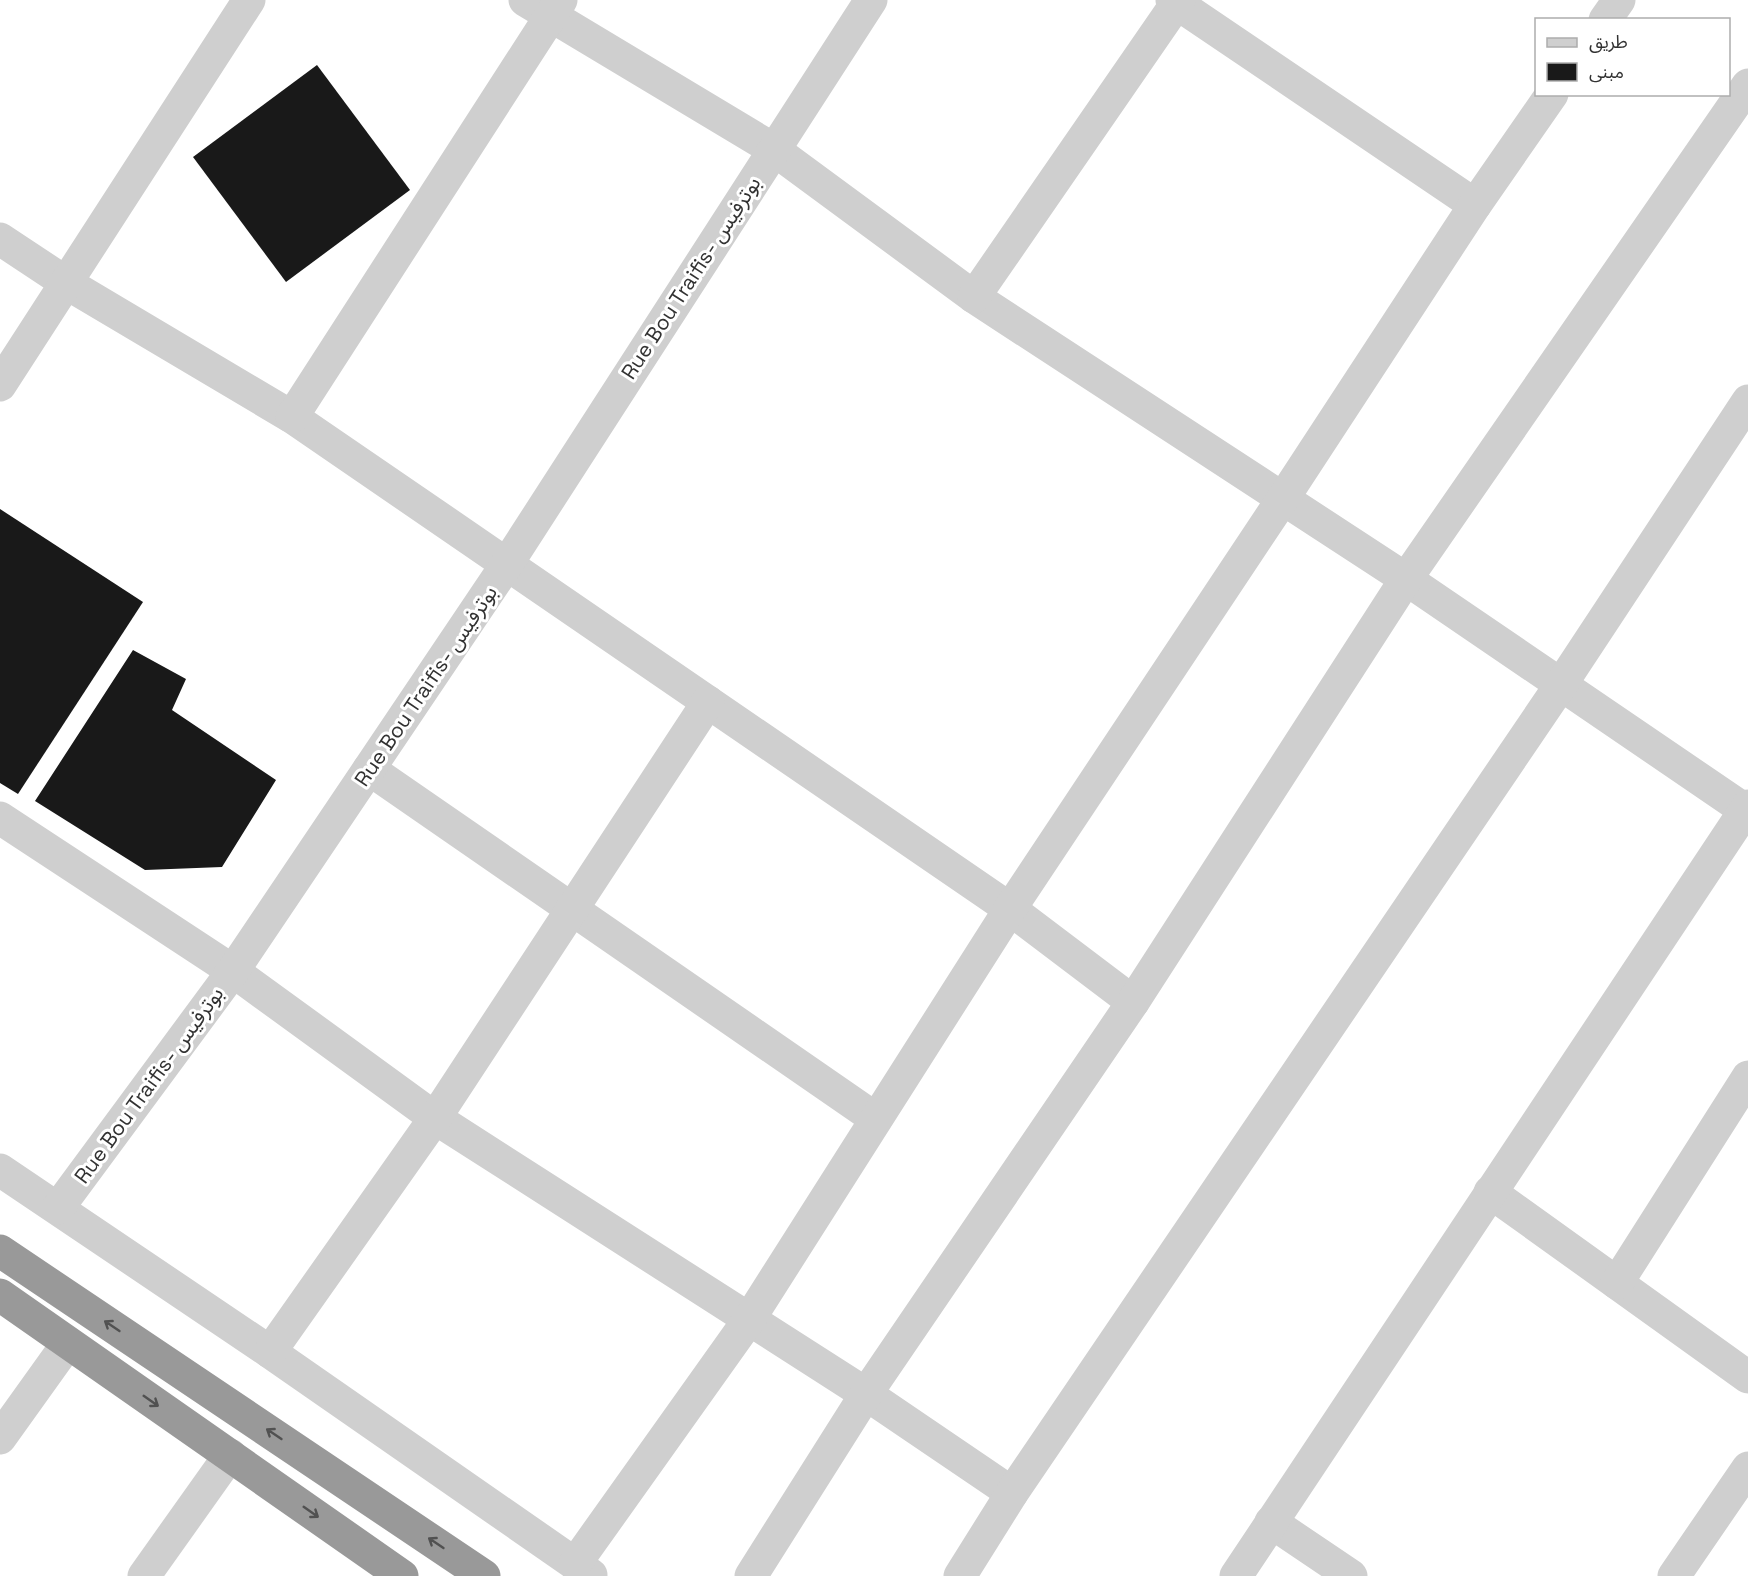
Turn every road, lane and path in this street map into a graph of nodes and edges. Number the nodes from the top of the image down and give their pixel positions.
1 (249, 0) edge
2 (871, 0) edge
3 (1618, 0) edge
4 (1176, 1) edge
5 (545, 5) edge
6 (1606, 18) edge
7 (1748, 85) edge
8 (1551, 96) edge
9 (773, 149) junction
10 (1474, 205) junction
11 (0, 239) edge
12 (68, 284) junction
13 (974, 297) junction
14 (0, 385) edge
15 (1748, 401) edge
16 (292, 417) junction
17 (1282, 501) junction
18 (507, 564) junction
19 (1406, 579) junction
20 (1562, 683) junction
21 (708, 702) junction
22 (369, 769) junction
23 (1747, 809) edge
24 (0, 818) edge
25 (572, 909) junction
26 (1010, 909) junction
27 (233, 971) junction
28 (1133, 1002) junction
29 (1748, 1077) edge
30 (435, 1118) junction
31 (876, 1119) junction
32 (0, 1170) edge
33 (1490, 1192) junction
34 (58, 1208) junction
35 (0, 1251) edge
36 (1617, 1283) junction
37 (0, 1295) edge
38 (748, 1320) junction
39 (68, 1342) junction
40 (270, 1352) junction
41 (1748, 1377) edge
42 (866, 1394) junction
43 (0, 1438) edge
44 (230, 1455) junction
45 (1748, 1468) edge
46 (1012, 1493) junction
47 (1271, 1522) junction
48 (584, 1570) edge
49 (144, 1576) edge
50 (402, 1576) edge
51 (484, 1576) edge
52 (752, 1576) edge
53 (960, 1576) edge
54 (1236, 1576) edge
55 (1351, 1576) edge
56 (1674, 1576) edge

1 - 12 street
2 - 9 street, Rue Bou Traifis- بوترفيس
3 - 6 street
4 - 10 street
4 - 13 street
5 - 9 street
5 - 16 street
7 - 19 street
8 - 10 street
9 - 13 street
9 - 18 street, Rue Bou Traifis- بوترفيس
10 - 17 street
11 - 12 street
12 - 14 street
12 - 16 street
13 - 17 street
15 - 20 street
16 - 18 street
17 - 19 street
17 - 26 street
18 - 21 street
18 - 22 street, Rue Bou Traifis- بوترفيس
19 - 20 street
19 - 28 street
20 - 23 street
20 - 46 street
21 - 25 street
21 - 26 street
22 - 25 street
22 - 27 street, Rue Bou Traifis- بوترفيس
23 - 33 street
24 - 27 street
25 - 30 street
25 - 31 street
26 - 28 street
26 - 31 street
27 - 30 street
27 - 34 street, Rue Bou Traifis- بوترفيس
28 - 42 street
29 - 36 street
30 - 38 street
30 - 40 street
31 - 38 street
32 - 34 street
33 - 36 street
33 - 47 street
34 - 40 street
51 -> 35 highway
36 - 41 street
37 - 39 highway
38 - 42 street
38 - 48 street
39 - 43 street
39 -> 44 highway
40 - 48 street
42 - 46 street
42 - 52 street
44 - 49 street
44 -> 50 highway
45 - 56 street
46 - 53 street
47 - 54 street
47 - 55 street

